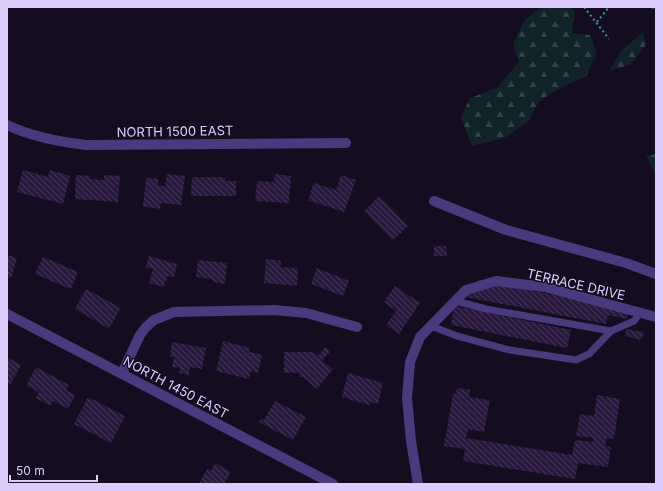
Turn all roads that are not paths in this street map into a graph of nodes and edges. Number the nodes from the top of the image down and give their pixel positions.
1 (7, 125) edge
2 (346, 143) dead end
3 (434, 201) dead end
4 (656, 274) edge
5 (456, 300) junction
6 (640, 312) junction
7 (7, 314) edge
8 (656, 317) edge
9 (431, 326) junction
10 (357, 327) dead end
11 (611, 331) junction
12 (122, 373) junction
13 (333, 484) edge
14 (418, 484) edge

1 - 2 street, NORTH 1500 EAST
3 - 4 street
5 - 6 street, TERRACE DRIVE
5 - 9 street, TERRACE DRIVE
5 - 11 lane
6 - 8 street, TERRACE DRIVE
6 - 11 lane
7 - 12 street, NORTH 1450 EAST
9 - 11 lane
9 - 14 street, TERRACE DRIVE
10 - 12 street
12 - 13 street, NORTH 1450 EAST

